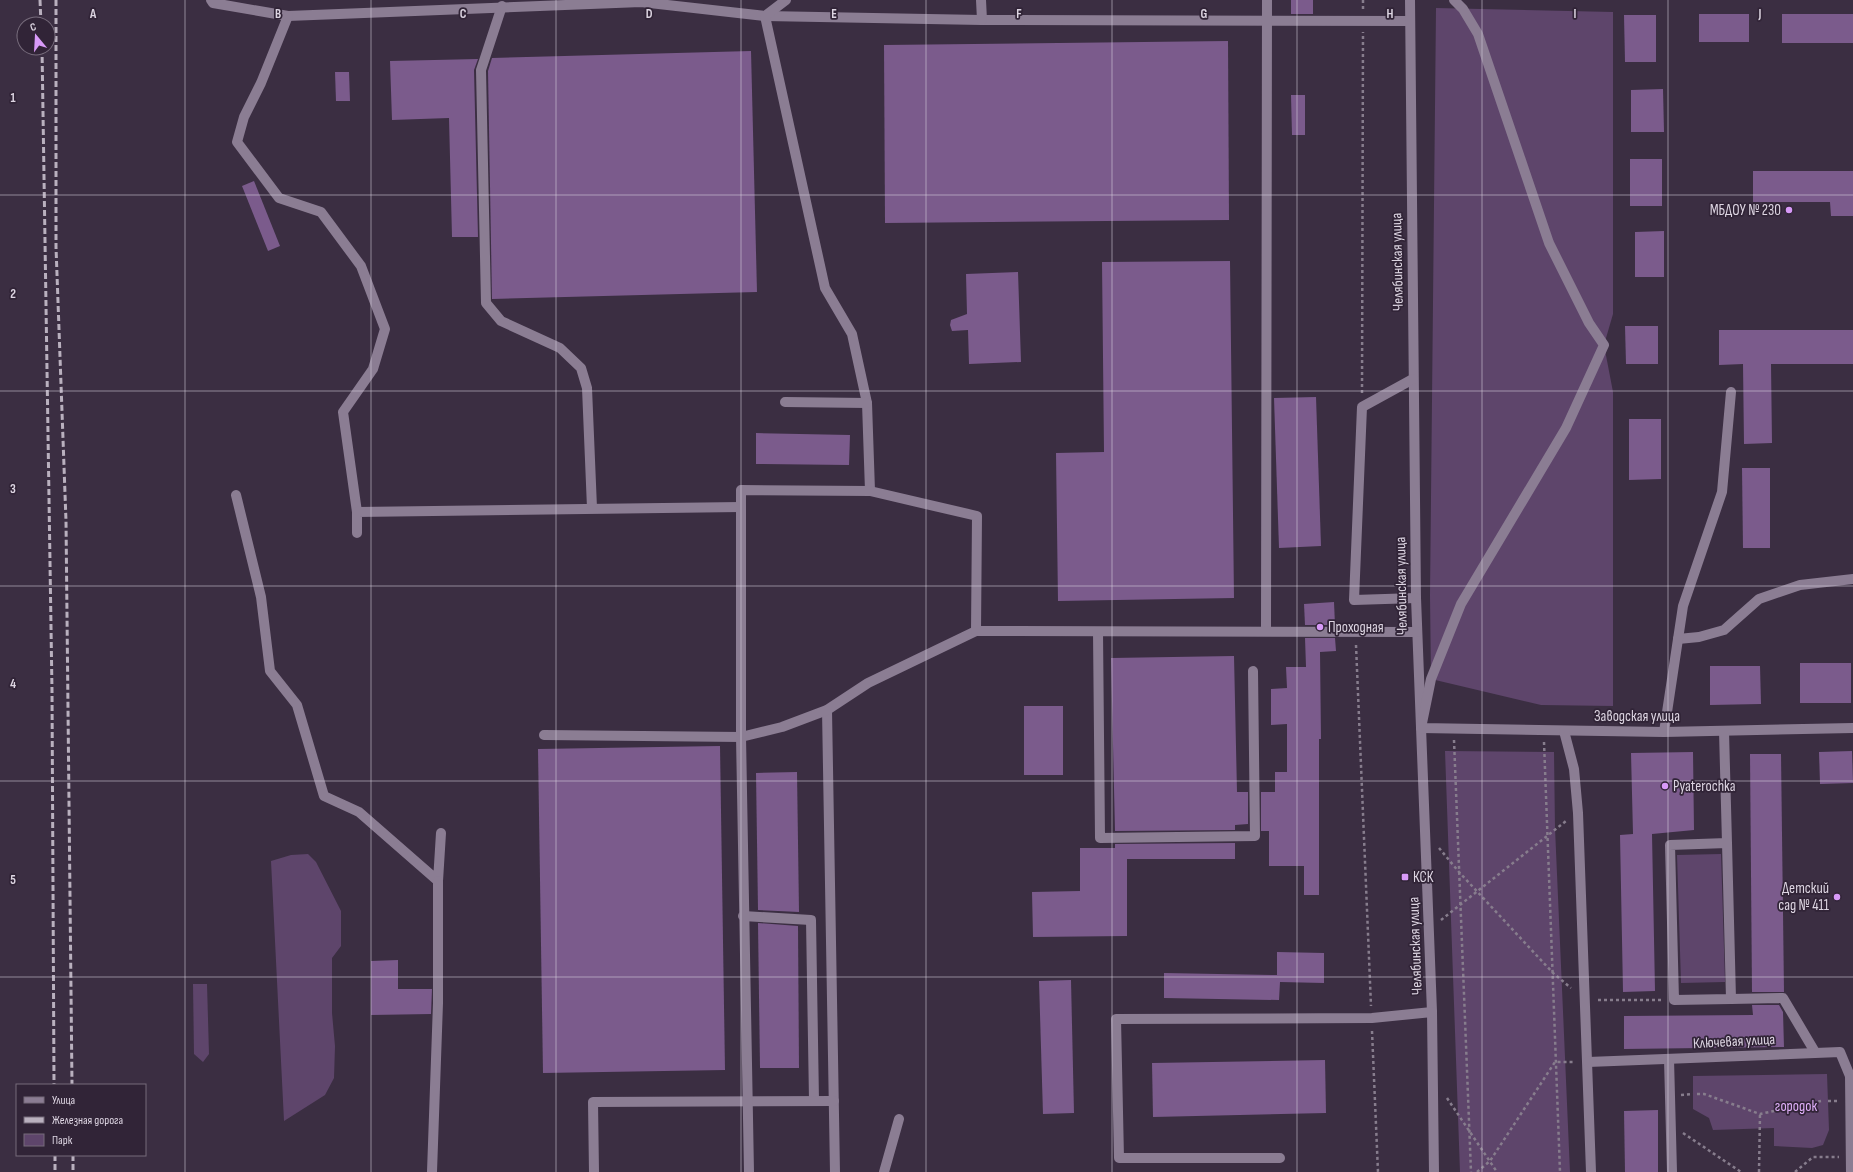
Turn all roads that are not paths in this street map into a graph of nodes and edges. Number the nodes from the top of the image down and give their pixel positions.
1 (211, 0) edge
2 (786, 0) edge
3 (981, 0) edge
4 (1267, 0) edge
5 (1410, 0) edge
6 (1454, 0) edge
7 (641, 1) edge
8 (502, 6) junction
9 (288, 16) junction
10 (765, 16) junction
11 (982, 20) junction
12 (1267, 20) junction
13 (1410, 21) junction
14 (1413, 379) junction
15 (1731, 392) dead end
16 (785, 402) dead end
17 (867, 403) junction
18 (870, 491) junction
19 (236, 496) dead end
20 (741, 507) junction
21 (592, 508) junction
22 (357, 512) junction
23 (357, 533) dead end
24 (1853, 579) edge
25 (1416, 598) junction
26 (976, 631) junction
27 (1266, 631) junction
28 (1098, 632) junction
29 (1417, 632) junction
30 (1678, 639) junction
31 (1253, 671) dead end
32 (827, 710) junction
33 (1420, 728) junction
34 (1853, 728) edge
35 (1564, 731) junction
36 (1724, 731) junction
37 (1664, 732) junction
38 (544, 735) dead end
39 (741, 737) junction
40 (441, 833) dead end
41 (1727, 843) junction
42 (438, 881) junction
43 (744, 916) junction
44 (1731, 999) junction
45 (1432, 1012) junction
46 (1815, 1052) junction
47 (1669, 1059) junction
48 (1588, 1062) junction
49 (1852, 1090) edge
50 (814, 1101) junction
51 (834, 1101) junction
52 (748, 1102) junction
53 (899, 1119) dead end
54 (1852, 1157) edge
55 (1280, 1158) dead end
56 (432, 1172) edge
57 (594, 1172) edge
58 (749, 1172) edge
59 (836, 1172) edge
60 (884, 1172) edge
61 (1434, 1172) edge
62 (1591, 1172) edge
63 (1672, 1172) edge
64 (1852, 1172) edge

1 - 9 street
2 - 10 street
3 - 11 street
4 - 12 street
5 - 13 street, Челябинская улица
6 - 33 street
7 - 8 street
7 - 10 street
8 - 9 street
8 - 21 street
9 - 22 street
10 - 11 street
10 - 17 street
11 - 12 street
12 - 13 street
12 - 27 street
13 - 14 street, Челябинская улица
14 - 25 street, Челябинская улица
14 - 25 street
15 - 30 street
16 - 17 street
17 - 18 street
18 - 20 street
18 - 26 street
19 - 42 street
20 - 21 street
20 - 39 street
21 - 22 street
22 - 23 street
24 - 30 street
25 - 29 street, Челябинская улица
26 - 28 street
26 - 32 street
27 - 28 street
27 - 29 street
28 - 31 street
29 - 33 street, Челябинская улица
30 - 37 street
32 - 39 street
32 - 51 street
33 - 35 street, Заводская улица
33 - 45 street, Челябинская улица
34 - 36 street, Заводская улица
35 - 37 street, Заводская улица
35 - 48 street
36 - 37 street, Заводская улица
36 - 41 street
38 - 39 street
39 - 43 street
40 - 42 street
41 - 44 street
41 - 44 street
42 - 56 street
43 - 50 street
43 - 52 street
44 - 46 street
45 - 55 street
45 - 61 street, Челябинская улица
46 - 47 street, Ключевая улица
46 - 49 street, Ключевая улица
47 - 48 street, Ключевая улица
47 - 63 street
48 - 62 street
49 - 54 street
50 - 51 street
50 - 52 street
51 - 59 street
52 - 57 street
52 - 58 street
53 - 60 street
54 - 64 street

